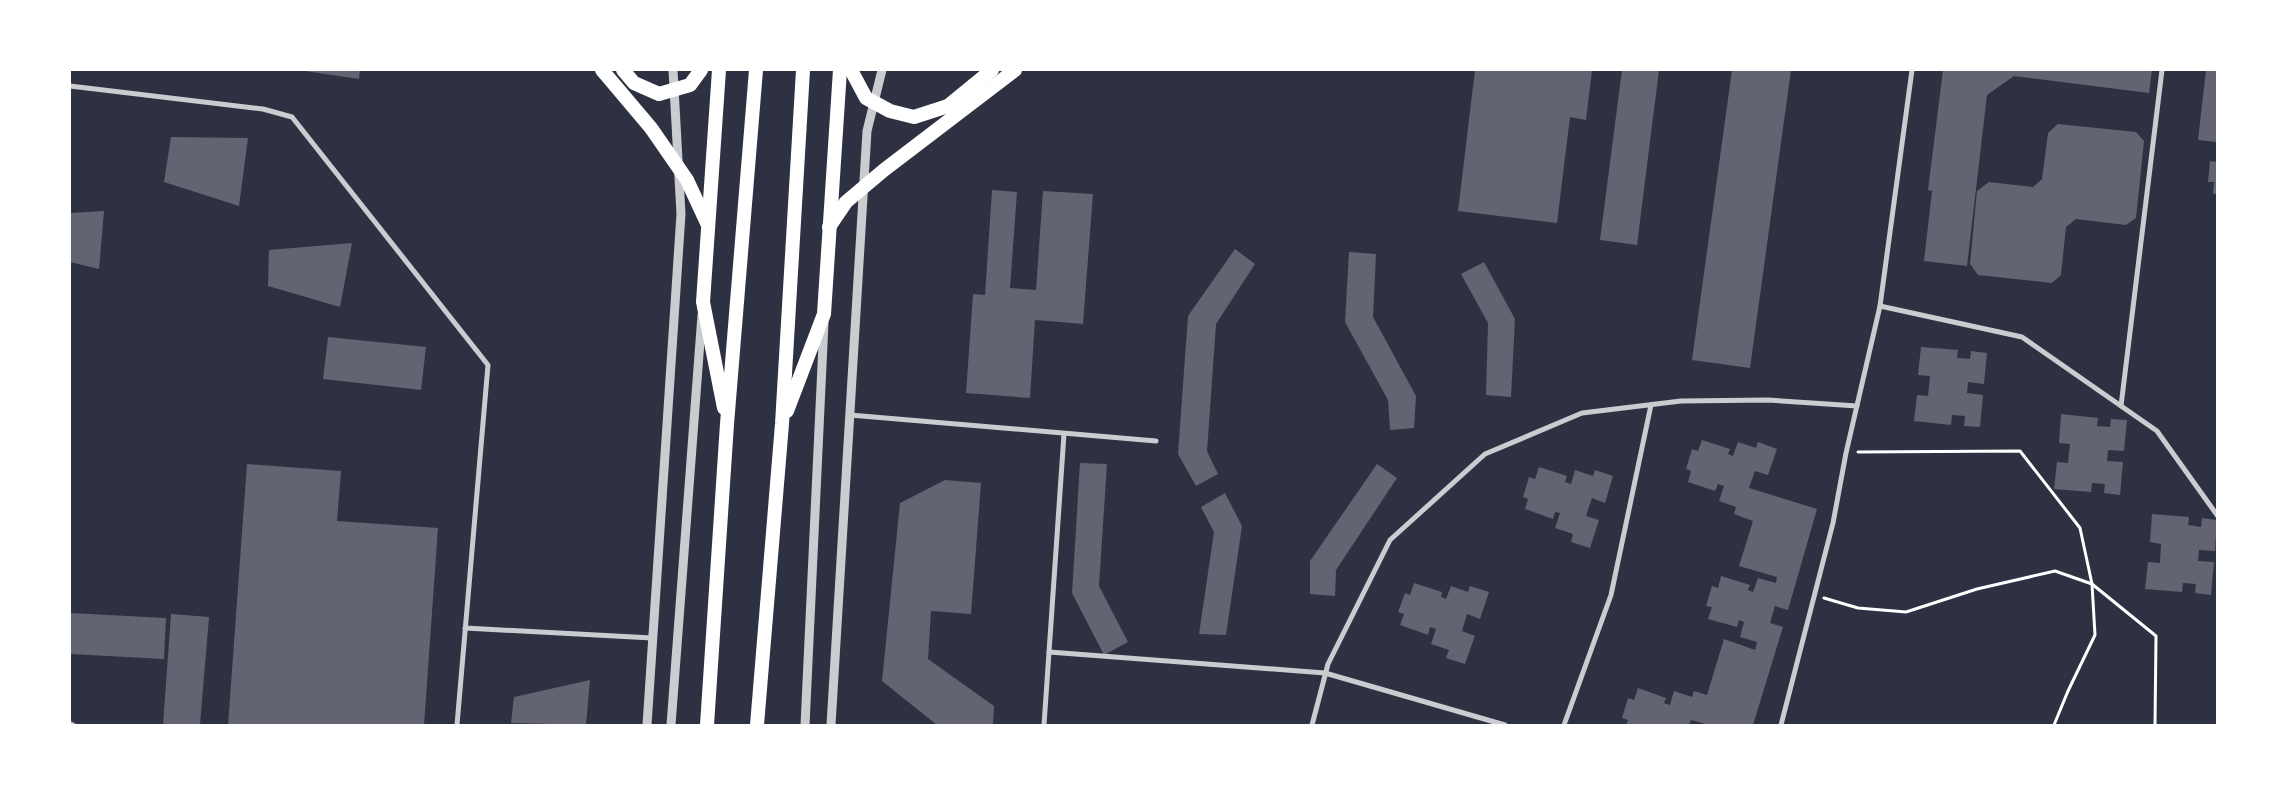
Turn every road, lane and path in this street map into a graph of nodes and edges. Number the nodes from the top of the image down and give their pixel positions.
1 (602, 70) edge
2 (623, 70) edge
3 (673, 70) edge
4 (701, 70) edge
5 (719, 70) edge
6 (840, 70) edge
7 (851, 70) edge
8 (882, 70) edge
9 (992, 70) edge
10 (1015, 70) edge
11 (1912, 70) edge
12 (2162, 70) edge
13 (756, 75) edge
14 (802, 75) edge
15 (70, 86) edge
16 (708, 226) junction
17 (829, 227) junction
18 (703, 302) junction
19 (1880, 306) junction
20 (824, 314) junction
21 (1651, 405) junction
22 (1857, 406) junction
23 (2121, 406) junction
24 (850, 415) junction
25 (727, 424) junction
26 (782, 424) junction
27 (1064, 434) junction
28 (1156, 441) dead end
29 (1846, 452) junction
30 (2217, 515) edge
31 (2092, 584) junction
32 (1815, 595) junction
33 (465, 628) junction
34 (652, 638) junction
35 (1049, 652) junction
36 (1325, 673) junction
37 (70, 723) edge
38 (74, 725) edge
39 (457, 725) edge
40 (647, 725) edge
41 (671, 725) edge
42 (707, 725) edge
43 (757, 725) edge
44 (805, 725) edge
45 (831, 725) edge
46 (1044, 725) edge
47 (1312, 725) edge
48 (1505, 725) edge
49 (1564, 725) edge
50 (1781, 725) edge
51 (2054, 725) edge
52 (2155, 725) edge

1 - 16 highway
2 - 4 highway
3 - 34 street
5 - 16 highway
6 - 17 highway
7 - 9 highway
8 - 24 street
10 - 17 highway
11 - 19 street
12 - 23 street
13 - 25 highway
14 - 26 highway
15 - 33 street
16 - 18 highway
17 - 20 highway
18 - 25 highway
18 - 41 street
19 - 22 street
19 - 23 street
20 - 26 highway
20 - 44 street
21 - 22 street
21 - 36 street
21 - 49 street
22 - 29 street
23 - 30 street
24 - 27 street
24 - 45 street
25 - 42 highway
26 - 43 highway
27 - 28 street
27 - 35 street
29 - 31 path
29 - 32 street
31 - 32 path
31 - 51 path
31 - 52 path
32 - 50 street
33 - 34 street
33 - 39 street
34 - 40 street
35 - 36 street
35 - 46 street
36 - 47 street
36 - 48 street
37 - 38 lane

